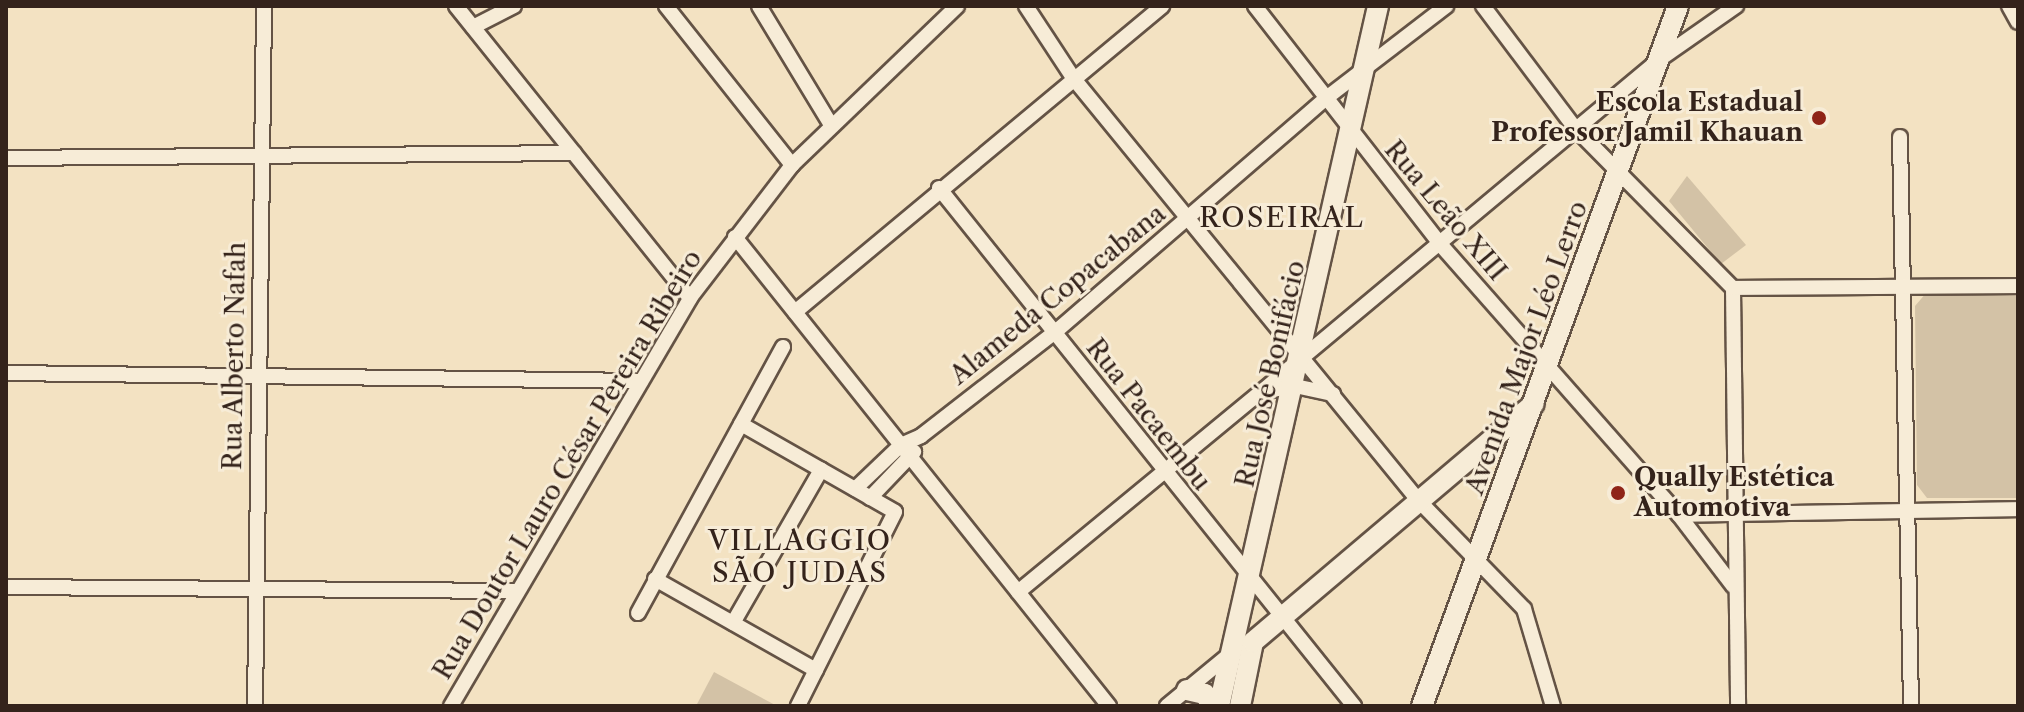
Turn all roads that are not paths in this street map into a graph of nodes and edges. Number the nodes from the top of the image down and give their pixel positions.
1 (264, 6) edge
2 (456, 6) edge
3 (514, 6) edge
4 (666, 6) edge
5 (759, 6) edge
6 (957, 6) edge
7 (1026, 6) edge
8 (1162, 6) edge
9 (1255, 6) edge
10 (1378, 6) edge
11 (1446, 6) edge
12 (1483, 6) edge
13 (1678, 6) edge
14 (1736, 6) edge
15 (2009, 6) edge
16 (2018, 22) edge
17 (473, 27) junction
18 (1660, 59) junction
19 (1364, 69) junction
20 (1074, 79) junction
21 (1325, 99) junction
22 (831, 125) junction
23 (1575, 128) junction
24 (1350, 134) junction
25 (1900, 137) dead end
26 (574, 153) junction
27 (261, 156) junction
28 (6, 158) edge
29 (792, 165) junction
30 (1619, 166) junction
31 (939, 188) junction
32 (1190, 218) junction
33 (735, 237) junction
34 (1440, 244) junction
35 (2018, 286) edge
36 (1900, 287) junction
37 (1733, 288) junction
38 (690, 298) junction
39 (795, 312) junction
40 (1054, 333) junction
41 (783, 347) dead end
42 (1302, 357) junction
43 (1548, 370) junction
44 (6, 373) edge
45 (258, 376) junction
46 (641, 381) junction
47 (1295, 386) junction
48 (1261, 392) junction
49 (1333, 394) junction
50 (1537, 402) junction
51 (741, 424) junction
52 (921, 436) junction
53 (901, 445) junction
54 (911, 458) junction
55 (821, 470) junction
56 (1164, 476) junction
57 (855, 489) junction
58 (870, 498) junction
59 (1418, 500) junction
60 (2018, 509) edge
61 (1907, 510) junction
62 (1733, 512) junction
63 (1679, 515) junction
64 (1477, 563) junction
65 (655, 579) junction
66 (1249, 582) junction
67 (1733, 586) junction
68 (6, 587) edge
69 (256, 589) junction
70 (515, 591) junction
71 (1018, 592) junction
72 (638, 613) dead end
73 (1278, 617) junction
74 (733, 623) junction
75 (1231, 653) junction
76 (816, 670) junction
77 (1187, 690) junction
78 (255, 706) edge
79 (451, 706) edge
80 (798, 706) edge
81 (1109, 706) edge
82 (1167, 706) edge
83 (1212, 706) edge
84 (1219, 706) edge
85 (1240, 706) edge
86 (1354, 706) edge
87 (1422, 706) edge
88 (1553, 706) edge
89 (1738, 706) edge
90 (1911, 706) edge

1 - 27 street, Rua Alberto Nafah
2 - 17 street
3 - 17 street
4 - 29 street
5 - 22 street
6 - 22 street, Rua Doutor Lauro César Pereira Ribeiro
7 - 20 street
8 - 20 street
9 - 21 street, Rua Leão XIII
10 - 19 street, Rua José Bonifácio
11 - 19 street, Alameda Copacabana
12 - 23 street
13 - 18 street, Avenida Major Léo Lerro
14 - 18 street
15 - 16 street
17 - 26 street
18 - 23 street
18 - 30 street, Avenida Major Léo Lerro
19 - 21 street, Alameda Copacabana
19 - 24 street, Rua José Bonifácio
20 - 31 street
20 - 32 street
21 - 24 street, Rua Leão XIII
21 - 32 street, Alameda Copacabana
22 - 29 street, Rua Doutor Lauro César Pereira Ribeiro
23 - 30 street
23 - 34 street
24 - 34 street, Rua Leão XIII
24 - 42 street, Rua José Bonifácio
25 - 36 street
26 - 27 street
26 - 38 street
27 - 28 street
27 - 45 street, Rua Alberto Nafah
29 - 33 street, Rua Doutor Lauro César Pereira Ribeiro
30 - 37 street
30 - 43 street, Avenida Major Léo Lerro
31 - 39 street
31 - 40 street, Rua Pacaembu
32 - 40 street, Alameda Copacabana
32 - 42 street
33 - 38 street, Rua Doutor Lauro César Pereira Ribeiro
33 - 39 street
34 - 42 street
34 - 43 street, Rua Leão XIII
35 - 36 street
36 - 37 street
36 - 61 street
37 - 62 street
38 - 46 street, Rua Doutor Lauro César Pereira Ribeiro
39 - 53 street
40 - 52 street, Alameda Copacabana
40 - 56 street, Rua Pacaembu
41 - 51 street
42 - 47 street, Rua José Bonifácio
42 - 48 street
42 - 49 street
43 - 50 street, Avenida Major Léo Lerro
43 - 63 street, Rua Leão XIII
44 - 45 street
45 - 46 street
45 - 69 street, Rua Alberto Nafah
46 - 70 street, Rua Doutor Lauro César Pereira Ribeiro
47 - 48 street
47 - 49 street
47 - 66 street, Rua José Bonifácio
48 - 56 street
49 - 59 street
50 - 59 street
50 - 64 street, Avenida Major Léo Lerro
51 - 55 street
51 - 65 street
52 - 53 street, Alameda Copacabana
52 - 54 street, Alameda Copacabana
53 - 54 street
53 - 57 street, Alameda Copacabana
54 - 58 street
54 - 71 street
55 - 57 street
55 - 74 street
56 - 66 street, Rua Pacaembu
56 - 71 street
57 - 58 street
58 - 76 street
59 - 64 street
59 - 73 street
60 - 61 street
61 - 62 street
61 - 90 street
62 - 63 street
62 - 67 street
63 - 67 street, Rua Leão XIII
64 - 87 street, Avenida Major Léo Lerro
64 - 88 street
65 - 72 street
65 - 74 street
66 - 73 street, Rua Pacaembu
66 - 75 street, Rua José Bonifácio
67 - 89 street
68 - 69 street
69 - 70 street
69 - 78 street, Rua Alberto Nafah
70 - 79 street, Rua Doutor Lauro César Pereira Ribeiro
71 - 81 street
73 - 85 street
73 - 86 street, Rua Pacaembu
74 - 76 street
75 - 77 street
75 - 84 street, Rua José Bonifácio
76 - 80 street
77 - 82 street
77 - 83 street

